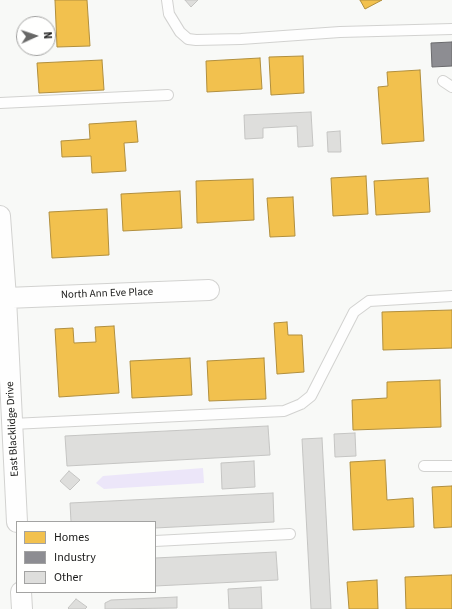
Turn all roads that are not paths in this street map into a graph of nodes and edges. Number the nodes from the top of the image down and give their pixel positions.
1 (167, 0) edge
2 (452, 29) edge
3 (443, 81) dead end
4 (452, 87) edge
5 (168, 96) dead end
6 (0, 102) edge
7 (0, 216) edge
8 (209, 290) dead end
9 (452, 296) edge
10 (6, 298) junction
11 (12, 424) junction
12 (424, 466) dead end
13 (452, 466) edge
14 (17, 521) edge
15 (290, 534) dead end
16 (156, 541) edge
17 (21, 593) edge
18 (22, 609) edge

1 - 2 lane
3 - 4 lane
5 - 6 lane
7 - 10 street, East Blacklidge Drive
8 - 10 street, North Ann Eve Place
9 - 11 lane
10 - 11 street, East Blacklidge Drive
11 - 14 street, East Blacklidge Drive
12 - 13 lane
15 - 16 lane
17 - 18 street

